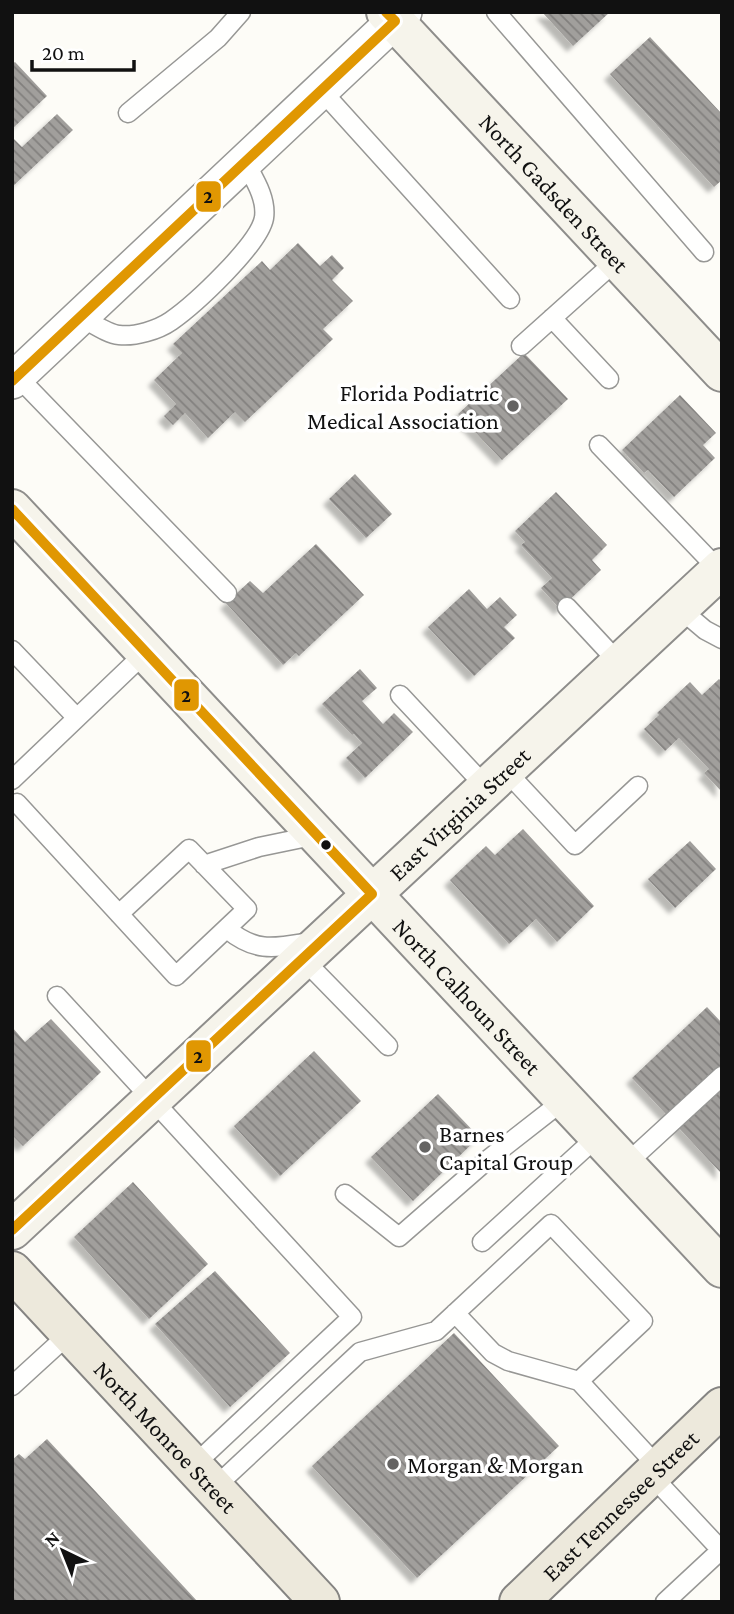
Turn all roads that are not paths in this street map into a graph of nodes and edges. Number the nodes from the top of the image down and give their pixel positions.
1 (241, 12) edge
2 (497, 12) edge
3 (395, 15) edge
4 (321, 90) junction
5 (128, 113) dead end
6 (245, 163) junction
7 (704, 252) dead end
8 (617, 260) junction
9 (510, 299) dead end
10 (80, 317) junction
11 (552, 318) junction
12 (521, 346) dead end
13 (722, 372) edge
14 (15, 379) edge
15 (608, 379) dead end
16 (599, 445) dead end
17 (12, 509) edge
18 (720, 569) edge
19 (227, 593) dead end
20 (567, 607) dead end
21 (679, 608) junction
22 (722, 639) edge
23 (12, 650) edge
24 (146, 652) junction
25 (619, 663) junction
26 (400, 695) dead end
27 (77, 718) junction
28 (13, 778) edge
29 (496, 779) junction
30 (638, 786) dead end
31 (17, 803) dead end
32 (317, 835) junction
33 (204, 865) junction
34 (372, 894) junction
35 (119, 914) junction
36 (227, 929) junction
37 (313, 949) junction
38 (57, 996) dead end
39 (388, 1046) dead end
40 (722, 1076) edge
41 (152, 1100) junction
42 (564, 1100) junction
43 (598, 1136) junction
44 (625, 1165) junction
45 (345, 1194) dead end
46 (12, 1230) edge
47 (482, 1242) dead end
48 (722, 1268) edge
49 (12, 1271) edge
50 (455, 1313) junction
51 (70, 1333) junction
52 (579, 1381) junction
53 (12, 1387) edge
54 (722, 1408) edge
55 (655, 1472) junction
56 (204, 1477) junction
57 (721, 1549) edge
58 (674, 1599) edge
59 (315, 1600) edge
60 (519, 1602) edge

1 - 5 lane
2 - 7 lane
3 - 4 street
3 - 8 street, North Gadsden Street
4 - 6 street
4 - 9 lane
6 - 10 street
6 - 10 lane
8 - 11 lane
8 - 13 street, North Gadsden Street
10 - 14 street
11 - 12 lane
11 - 15 lane
14 - 19 lane
16 - 18 lane
17 - 24 street, North Calhoun Street
18 - 21 street, East Virginia Street
20 - 25 lane
21 - 22 lane
21 - 25 street, East Virginia Street
23 - 27 lane
24 - 27 lane
24 - 32 street, North Calhoun Street
25 - 29 street, East Virginia Street
26 - 29 lane
27 - 28 lane
29 - 30 lane
29 - 34 street, East Virginia Street
31 - 35 lane
32 - 33 lane
32 - 34 street, North Calhoun Street
33 - 35 lane
33 - 36 lane
34 - 37 street, East Virginia Street
34 - 42 street, North Calhoun Street
35 - 36 lane
36 - 37 lane
37 - 39 lane
37 - 41 street, East Virginia Street
38 - 41 lane
40 - 44 lane
41 - 46 street, East Virginia Street
41 - 56 lane
42 - 43 street, North Calhoun Street
42 - 45 lane
43 - 44 street, North Calhoun Street
43 - 47 lane
44 - 48 street, North Calhoun Street
49 - 51 main road, North Monroe Street
50 - 52 lane
50 - 52 lane
50 - 56 lane
51 - 53 lane
51 - 56 main road, North Monroe Street
52 - 55 lane
54 - 55 main road, East Tennessee Street
55 - 57 lane
55 - 60 main road, East Tennessee Street
56 - 59 main road, North Monroe Street
57 - 58 lane

